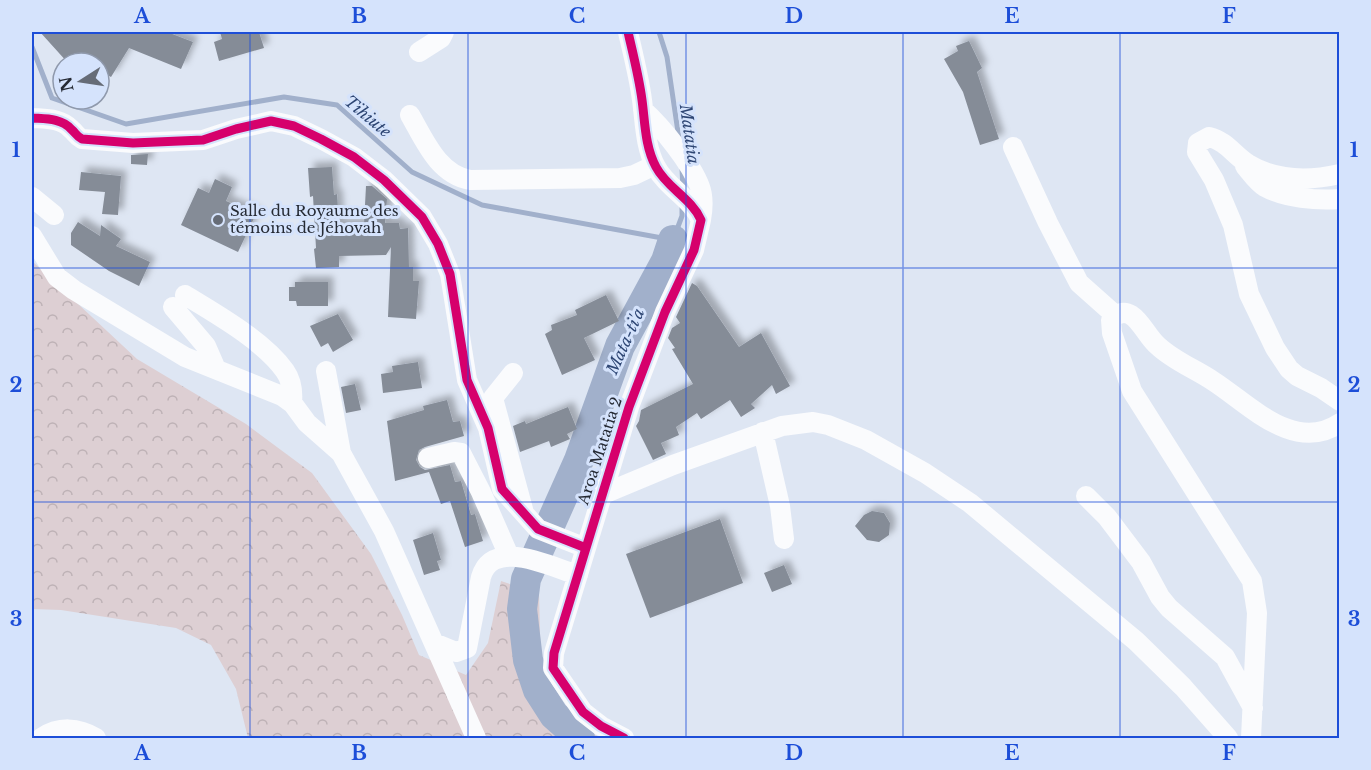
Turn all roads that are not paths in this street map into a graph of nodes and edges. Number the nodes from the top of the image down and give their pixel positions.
1 (444, 32) edge
2 (628, 32) edge
3 (419, 52) dead end
4 (643, 110) junction
5 (410, 115) dead end
6 (32, 118) edge
7 (1013, 147) dead end
8 (1230, 148) junction
9 (655, 165) junction
10 (1340, 174) edge
11 (32, 197) edge
12 (1340, 199) edge
13 (54, 215) dead end
14 (701, 220) junction
15 (32, 236) edge
16 (1115, 315) junction
17 (216, 369) junction
18 (326, 371) dead end
19 (513, 373) dead end
20 (1340, 401) edge
21 (292, 403) junction
22 (1340, 423) edge
23 (763, 432) junction
24 (341, 453) junction
25 (428, 458) dead end
26 (601, 495) junction
27 (1086, 496) dead end
28 (534, 526) junction
29 (784, 539) dead end
30 (577, 544) junction
31 (514, 556) junction
32 (578, 575) junction
33 (434, 643) junction
34 (1253, 708) junction
35 (41, 738) edge
36 (96, 738) edge
37 (476, 738) edge
38 (624, 738) edge
39 (1228, 738) edge
40 (1251, 738) edge

1 - 3 street
2 - 4 street
4 - 9 street
4 - 14 street, Aroa Matatia 2
5 - 9 street
6 - 28 street
7 - 16 street
8 - 10 street
8 - 12 street
8 - 20 street
9 - 14 street
11 - 13 street
14 - 26 street, Aroa Matatia 2
15 - 17 street
16 - 22 street
16 - 34 street
17 - 21 street
17 - 21 street
18 - 24 street
19 - 28 street
21 - 24 street
23 - 26 street
23 - 29 street
23 - 39 street
24 - 33 street
25 - 31 street
26 - 30 street, Aroa Matatia 2
27 - 34 street
28 - 30 street
30 - 32 street, Aroa Matatia 2
31 - 32 street
31 - 33 street
32 - 38 street, Aroa Matatia 2
33 - 37 street
34 - 40 street
35 - 36 street

